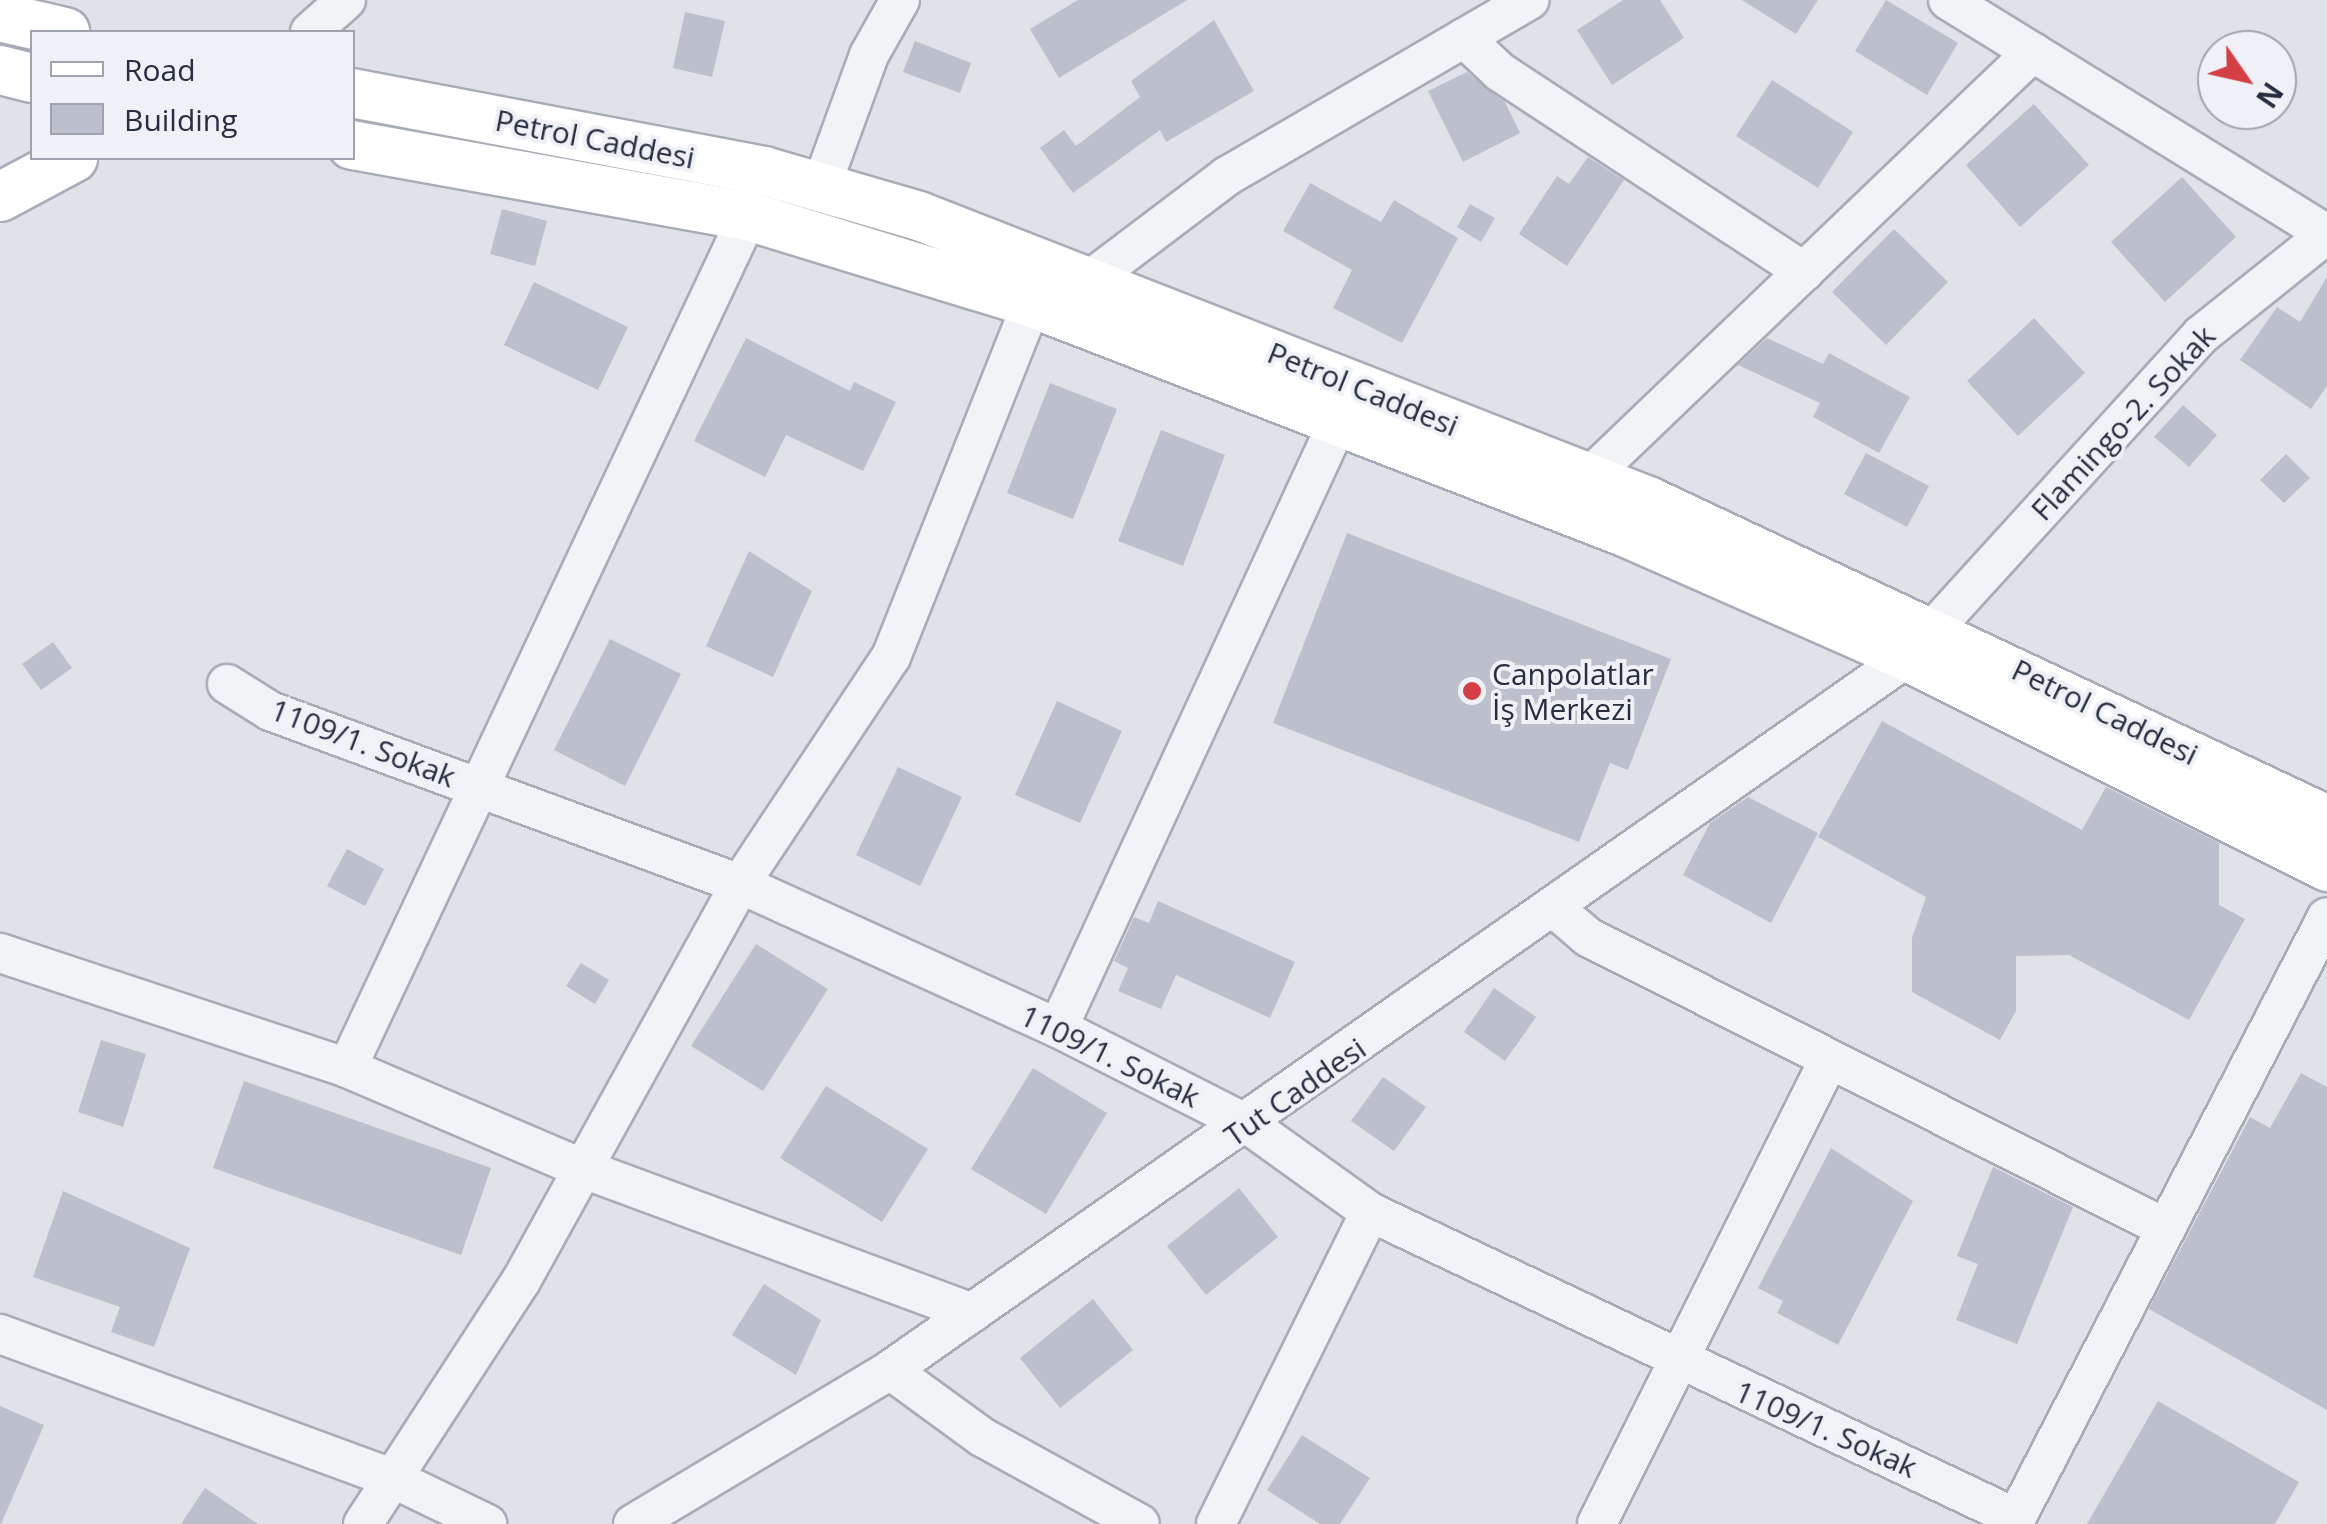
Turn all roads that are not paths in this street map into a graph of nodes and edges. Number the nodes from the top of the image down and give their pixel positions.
1 (346, 0) edge
2 (900, 0) edge
3 (1529, 0) edge
4 (1948, 0) edge
5 (0, 18) edge
6 (56, 30) edge
7 (312, 30) edge
8 (1464, 38) junction
9 (2033, 52) junction
10 (0, 70) edge
11 (30, 78) edge
12 (355, 94) edge
13 (355, 145) edge
14 (69, 160) edge
15 (821, 187) junction
16 (0, 197) edge
17 (748, 216) junction
18 (2327, 234) edge
19 (1804, 272) junction
20 (1090, 279) junction
21 (1032, 303) junction
22 (1346, 404) junction
23 (1588, 478) junction
24 (1921, 643) junction
25 (227, 684) dead end
26 (474, 786) junction
27 (2327, 820) edge
28 (2327, 867) edge
29 (740, 884) junction
30 (1554, 908) junction
31 (2327, 917) edge
32 (0, 953) edge
33 (1058, 1028) junction
34 (1828, 1060) junction
35 (347, 1068) junction
36 (1249, 1125) junction
37 (580, 1168) junction
38 (1370, 1212) junction
39 (2163, 1227) junction
40 (972, 1313) junction
41 (0, 1334) edge
42 (1677, 1362) junction
43 (890, 1370) junction
44 (392, 1478) junction
45 (2014, 1521) edge
46 (364, 1524) edge
47 (486, 1524) edge
48 (633, 1524) edge
49 (1140, 1524) edge
50 (1216, 1524) edge
51 (1597, 1524) edge

1 - 7 street
2 - 15 street
3 - 8 street
4 - 9 street
5 - 6 main road
8 - 19 street
8 - 20 street
9 - 18 street
9 - 19 street
10 - 11 main road
12 - 15 main road, Petrol Caddesi
13 - 17 main road
14 - 16 main road
15 - 20 main road, Petrol Caddesi
17 - 21 main road
17 - 26 street
18 - 24 street, Flamingo-2. Sokak
19 - 23 street
20 - 22 main road, Petrol Caddesi
21 - 22 main road
21 - 29 street
22 - 23 main road, Petrol Caddesi
22 - 24 main road
22 - 33 street
23 - 24 main road, Petrol Caddesi
24 - 27 main road, Petrol Caddesi
24 - 28 main road
24 - 30 street, Tut Caddesi
25 - 26 street, 1109/1. Sokak
26 - 29 street, 1109/1. Sokak
26 - 35 street
29 - 33 street, 1109/1. Sokak
29 - 37 street
30 - 34 street
30 - 36 street, Tut Caddesi
31 - 39 street
32 - 35 street
33 - 36 street, 1109/1. Sokak
34 - 39 street
34 - 42 street
35 - 37 street
36 - 38 street, 1109/1. Sokak
36 - 40 street, Tut Caddesi
37 - 40 street
37 - 44 street
38 - 42 street, 1109/1. Sokak
38 - 50 street
39 - 45 street
40 - 43 street, Tut Caddesi
41 - 44 street
42 - 45 street, 1109/1. Sokak
42 - 51 street
43 - 48 street, Tut Caddesi
43 - 49 street
44 - 46 street
44 - 47 street

